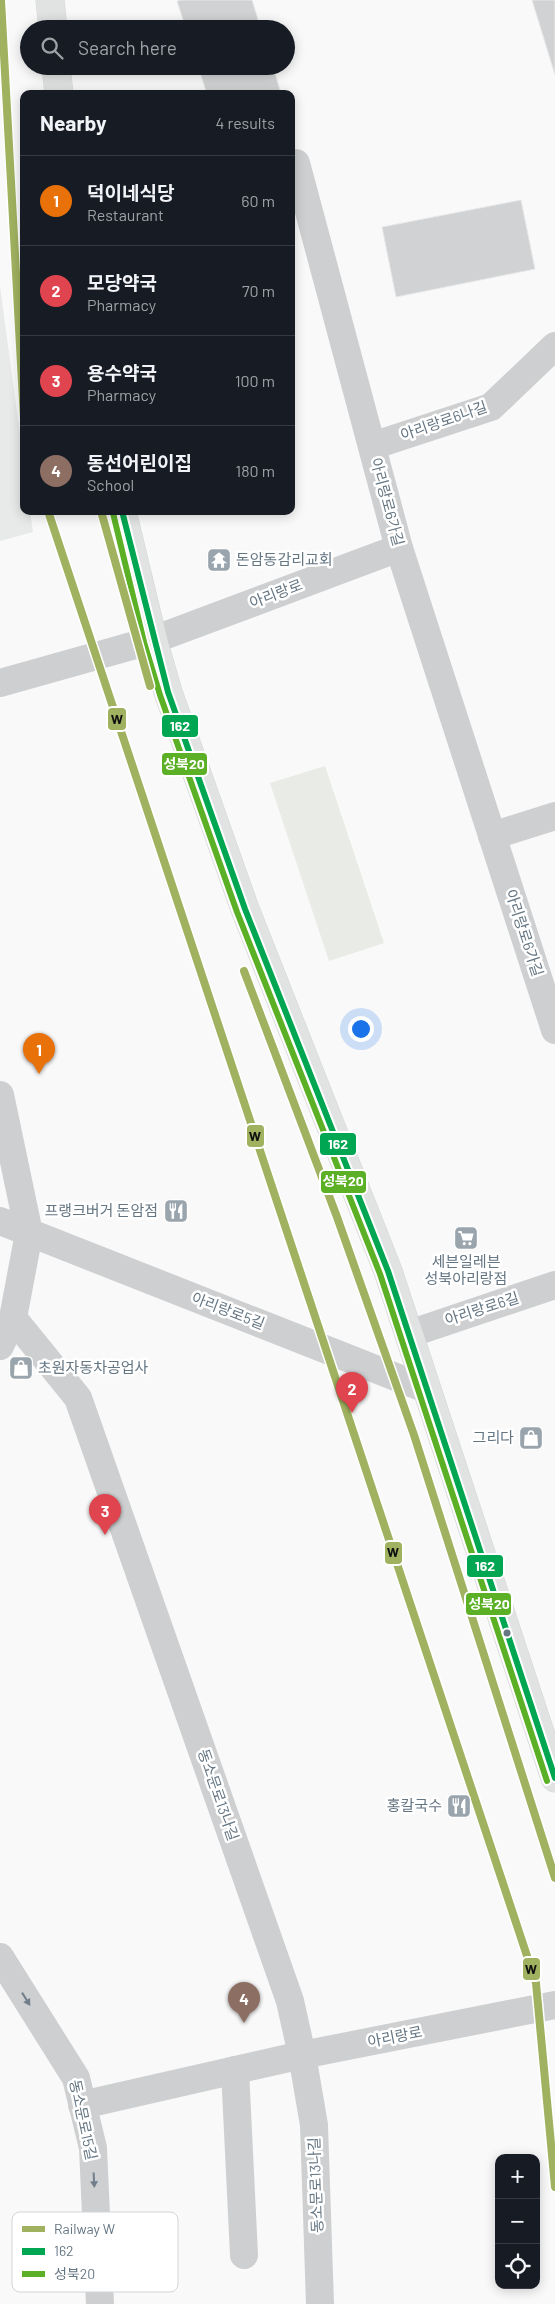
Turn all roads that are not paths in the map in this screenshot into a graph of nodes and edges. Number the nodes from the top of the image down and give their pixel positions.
1 (50, 0) edge
2 (52, 20) edge
3 (57, 75) edge
4 (59, 90) edge
5 (296, 163) dead end
6 (555, 346) edge
7 (372, 446) junction
8 (123, 515) edge
9 (399, 548) junction
10 (153, 640) junction
11 (0, 683) edge
12 (555, 816) edge
13 (492, 836) junction
14 (555, 1030) edge
15 (0, 1095) edge
16 (0, 1220) edge
17 (29, 1233) junction
18 (555, 1285) edge
19 (13, 1318) junction
20 (409, 1334) junction
21 (0, 1346) edge
22 (426, 1388) junction
23 (555, 1778) edge
24 (0, 1957) edge
25 (555, 2005) edge
26 (302, 2055) junction
27 (235, 2070) junction
28 (82, 2105) junction
29 (95, 2212) edge
30 (244, 2256) dead end
31 (320, 2304) edge

1 - 2 main road
3 - 4 main road
5 - 7 street, 아리랑로6가길
6 - 7 street, 아리랑로6나길
7 - 9 street, 아리랑로6가길
8 - 10 main road
9 - 10 street, 아리랑로
9 - 13 street, 아리랑로6가길
10 - 11 street, 아리랑로
10 - 20 main road
12 - 13 street
13 - 14 street, 아리랑로6가길
15 - 17 street
16 - 17 street, 아리랑로5길
17 - 19 street
17 - 22 street, 아리랑로5길
18 - 20 street, 아리랑로6길
19 - 21 street
19 - 26 street, 동소문로13나길
20 - 22 main road
22 - 23 main road
24 -> 28 street, 동소문로15길
25 - 26 street, 아리랑로
26 - 27 street, 아리랑로
26 - 31 street, 동소문로13나길
27 - 28 street, 아리랑로
27 - 30 street
28 -> 29 street, 동소문로15길

